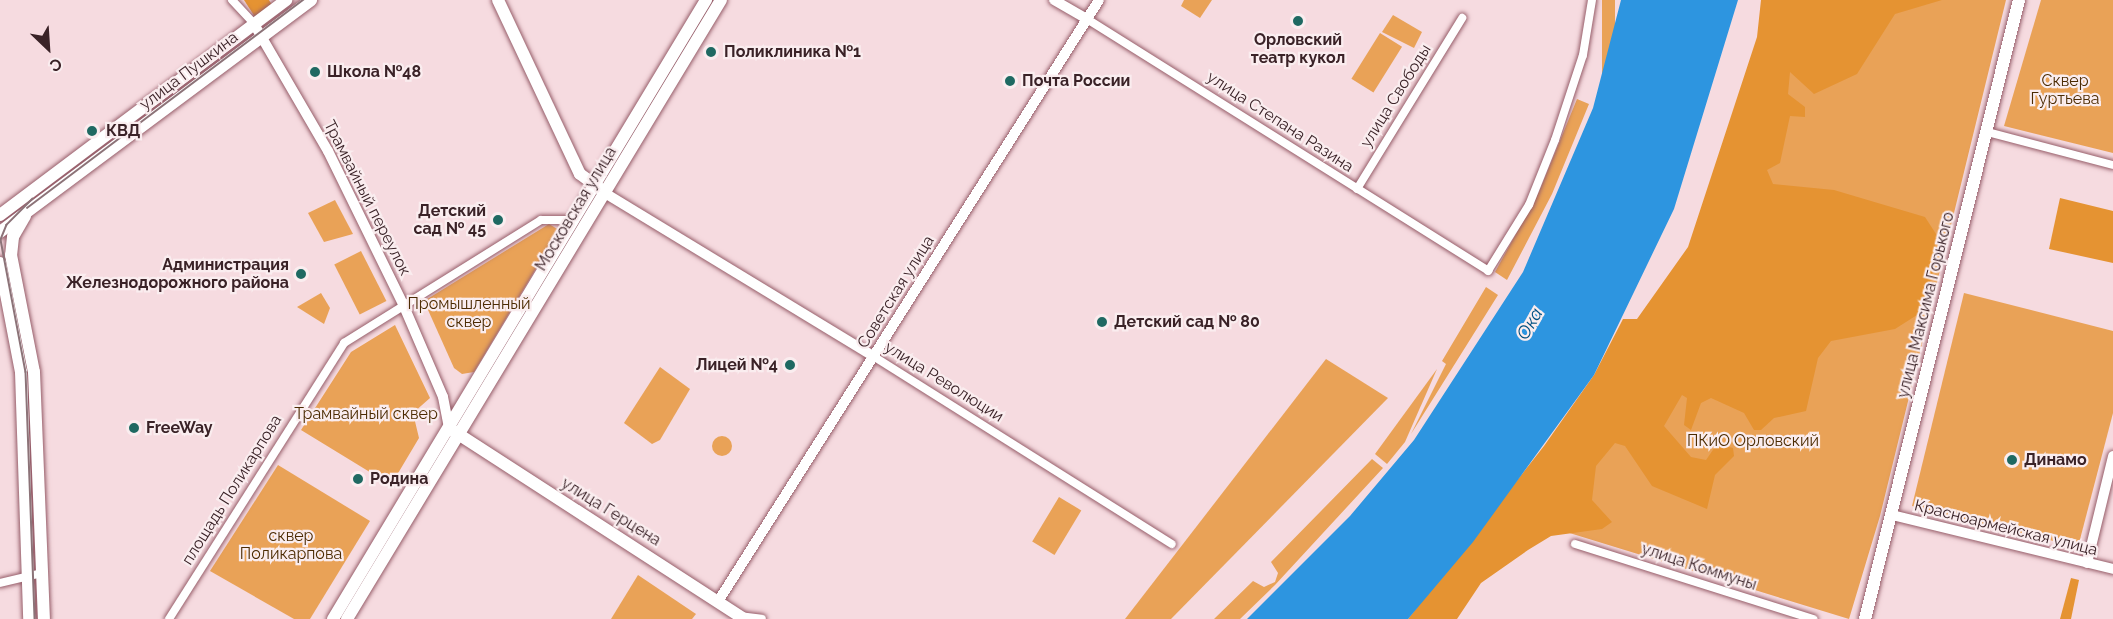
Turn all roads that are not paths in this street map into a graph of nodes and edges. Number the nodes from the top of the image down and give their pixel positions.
1 (232, 0) edge
2 (286, 0) edge
3 (311, 0) edge
4 (498, 0) edge
5 (706, 0) edge
6 (721, 0) edge
7 (1054, 0) edge
8 (1099, 0) edge
9 (1592, 0) edge
10 (2019, 0) edge
11 (1462, 18) dead end
12 (1087, 19) junction
13 (254, 24) junction
14 (264, 35) junction
15 (1987, 132) junction
16 (2113, 165) edge
17 (593, 185) junction
18 (1357, 189) junction
19 (605, 193) junction
20 (0, 215) edge
21 (25, 216) junction
22 (572, 220) junction
23 (0, 232) edge
24 (0, 241) edge
25 (11, 255) junction
26 (0, 263) edge
27 (403, 304) junction
28 (873, 356) junction
29 (453, 432) junction
30 (2113, 456) edge
31 (1892, 515) junction
32 (1172, 544) dead end
33 (1575, 544) dead end
34 (2087, 563) junction
35 (2113, 569) edge
36 (42, 573) junction
37 (28, 575) junction
38 (0, 583) edge
39 (718, 600) junction
40 (741, 618) edge
41 (29, 619) edge
42 (44, 619) edge
43 (169, 619) edge
44 (333, 619) edge
45 (347, 619) edge
46 (762, 619) edge
47 (1813, 619) edge
48 (1865, 619) edge

1 - 13 street
2 - 13 main road, улица Пушкина
3 - 14 main road, улица Пушкина
4 - 17 main road
5 - 17 main road, Московская улица
6 - 19 main road, Московская улица
7 - 12 street, улица Степана Разина
8 - 12 street, Советская улица
9 - 18 street, улица Степана Разина
10 - 15 main road, улица Максима Горького
11 - 18 street, улица Свободы
12 - 18 street, улица Степана Разина
12 - 28 street, Советская улица
13 - 14 street, Трамвайный переулок
13 - 20 main road, улица Пушкина
14 - 21 main road, улица Пушкина
14 - 27 street, Трамвайный переулок
15 - 16 street
15 - 31 main road, улица Максима Горького
17 - 19 main road
17 - 22 main road, Московская улица
19 - 28 street, улица Революции
19 - 29 main road, Московская улица
21 - 23 main road, улица Пушкина
21 - 25 main road
22 - 27 street, площадь Поликарпова
22 - 29 main road, Московская улица
24 - 25 main road
25 - 36 main road
26 - 37 main road
27 - 29 street, Трамвайный переулок
27 - 43 street, площадь Поликарпова
28 - 32 street, улица Революции
28 - 39 street, Советская улица
29 - 39 main road, улица Герцена
29 - 44 main road, Московская улица
29 - 45 main road, Московская улица
30 - 34 street
31 - 34 street, Красноармейская улица
31 - 48 main road, улица Максима Горького
33 - 47 street, улица Коммуны
34 - 35 street, Красноармейская улица
36 - 37 street
36 - 42 main road
37 - 38 street
37 - 41 main road
39 - 40 main road, улица Герцена
40 - 46 street

